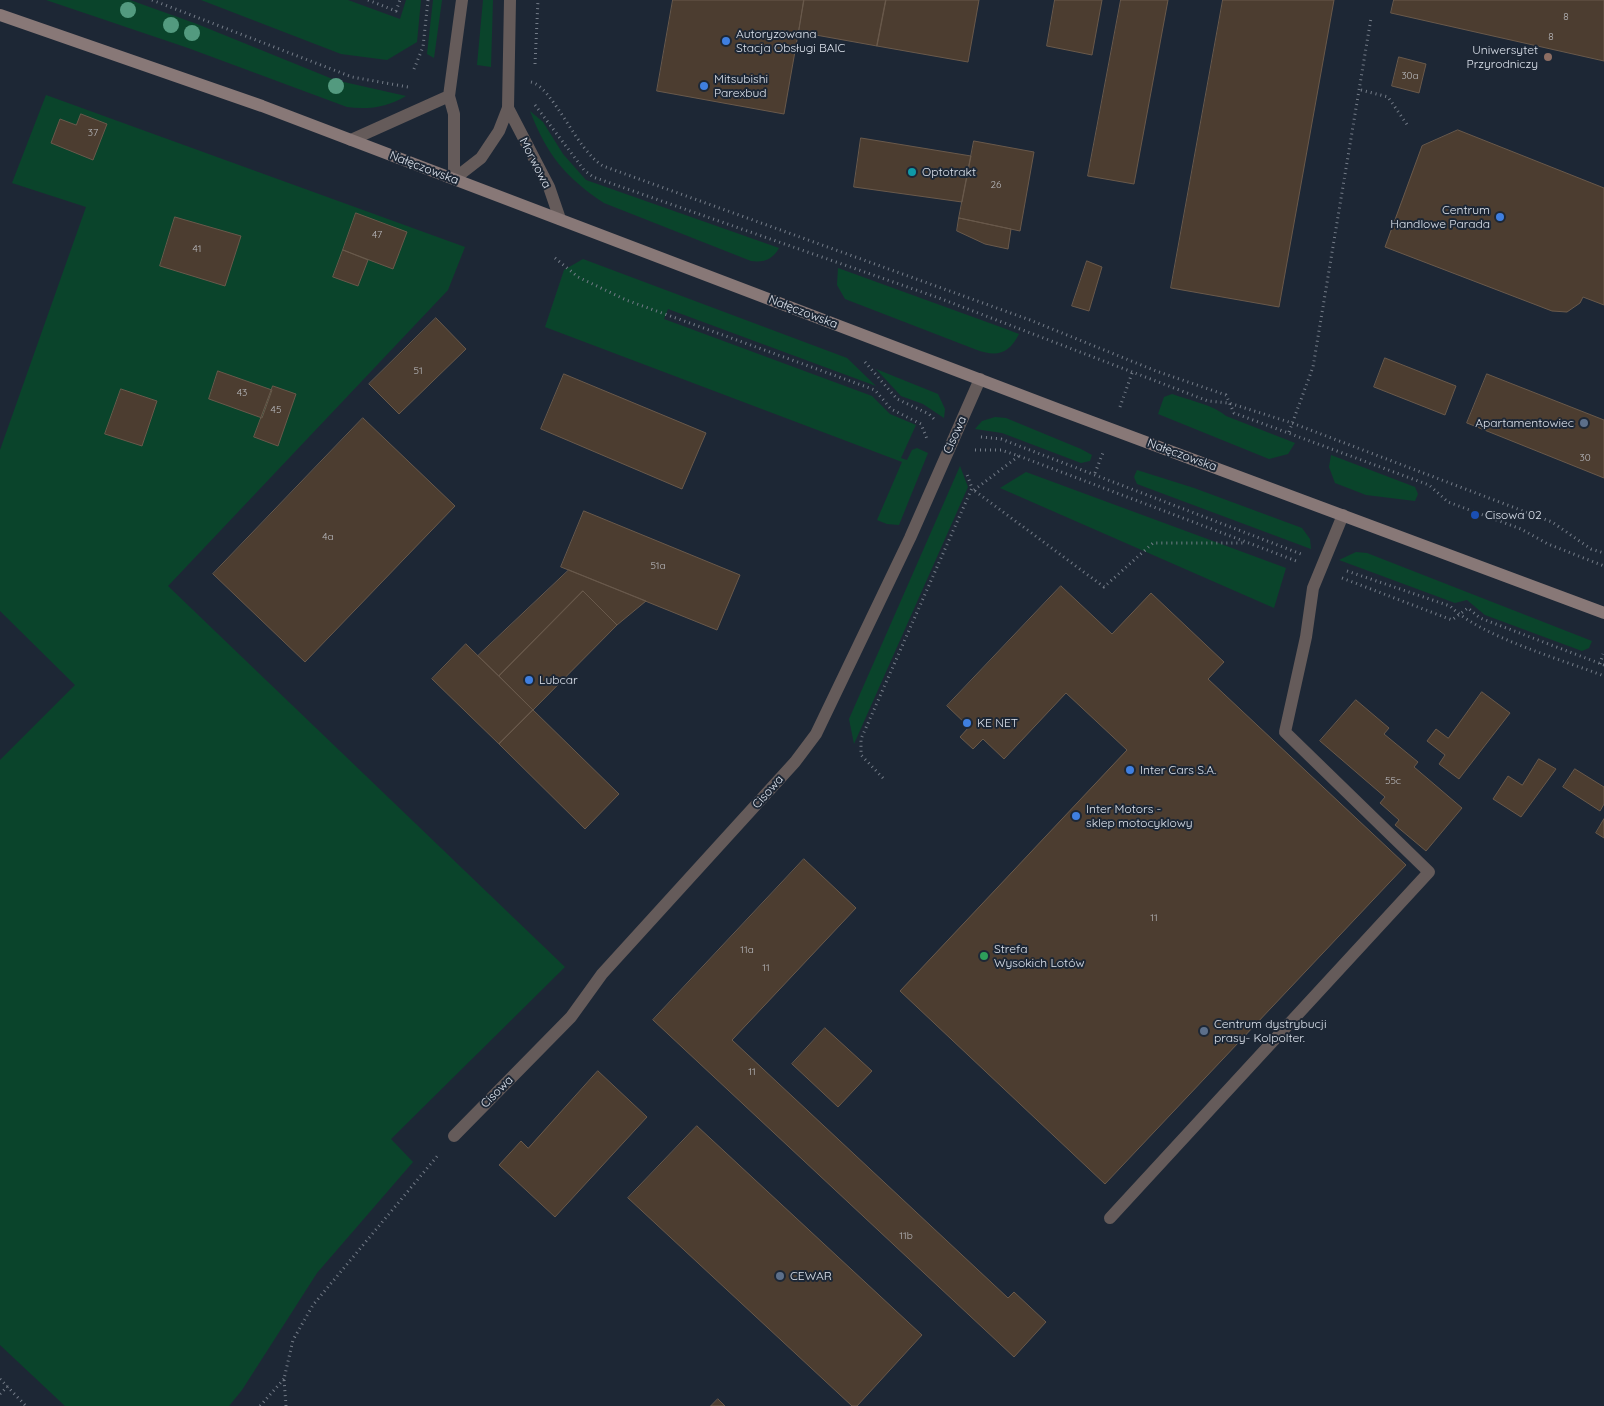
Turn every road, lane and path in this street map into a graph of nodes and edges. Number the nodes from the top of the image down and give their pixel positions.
1 (152, 0) edge
2 (368, 0) edge
3 (400, 0) edge
4 (428, 0) edge
5 (462, 0) edge
6 (510, 0) edge
7 (538, 0) edge
8 (0, 15) edge
9 (1371, 18) dead end
10 (414, 69) dead end
11 (535, 73) dead end
12 (523, 80) dead end
13 (410, 87) dead end
14 (1361, 90) junction
15 (449, 96) junction
16 (533, 102) dead end
17 (508, 108) junction
18 (1408, 126) dead end
19 (352, 140) junction
20 (454, 180) junction
21 (560, 219) junction
22 (556, 258) dead end
23 (861, 357) dead end
24 (1132, 373) junction
25 (980, 379) junction
26 (1123, 399) dead end
27 (1229, 403) junction
28 (1292, 423) junction
29 (941, 425) dead end
30 (1289, 432) junction
31 (972, 436) dead end
32 (928, 441) dead end
33 (972, 450) dead end
34 (1019, 456) junction
35 (1101, 458) dead end
36 (965, 468) dead end
37 (1095, 473) junction
38 (974, 489) junction
39 (1343, 515) junction
40 (1248, 543) junction
41 (1604, 554) edge
42 (1321, 566) junction
43 (1604, 566) edge
44 (1604, 613) edge
45 (1458, 615) junction
46 (1603, 654) edge
47 (1602, 665) edge
48 (1604, 676) edge
49 (883, 778) dead end
50 (454, 1136) joint
51 (1110, 1218) dead end
52 (0, 1379) edge
53 (284, 1379) junction
54 (8, 1386) junction
55 (0, 1394) edge
56 (26, 1406) edge
57 (260, 1406) edge
58 (286, 1406) edge

1 - 13 path
2 - 3 path
4 - 10 path
5 - 15 street
6 - 17 street, Morwowa
7 - 11 path
8 - 19 street, Nałęczowska
9 - 14 path
12 - 27 path
14 - 18 path
14 - 28 path
15 - 19 street
15 - 20 street
16 - 24 path
17 - 20 street, Morwowa
17 - 21 street, Morwowa
19 - 20 street, Nałęczowska
20 - 21 street, Nałęczowska
21 - 25 street, Nałęczowska
22 - 32 path
23 - 29 path
24 - 26 path
24 - 27 path
25 - 39 street, Nałęczowska
25 - 50 street, Cisowa
27 - 28 path
27 - 30 path
28 - 30 path
28 - 41 path
30 - 43 path
31 - 37 path
33 - 34 path
34 - 38 path
34 - 40 path
35 - 37 path
36 - 38 path
37 - 42 path
38 - 40 path
38 - 49 path
39 - 42 street
39 - 44 street, Nałęczowska
40 - 42 path
42 - 45 path
42 - 45 path
42 - 51 street
45 - 47 path
45 - 48 path
46 - 47 path
50 - 53 path
52 - 54 path
53 - 57 path
53 - 58 path
54 - 55 path
54 - 56 path

